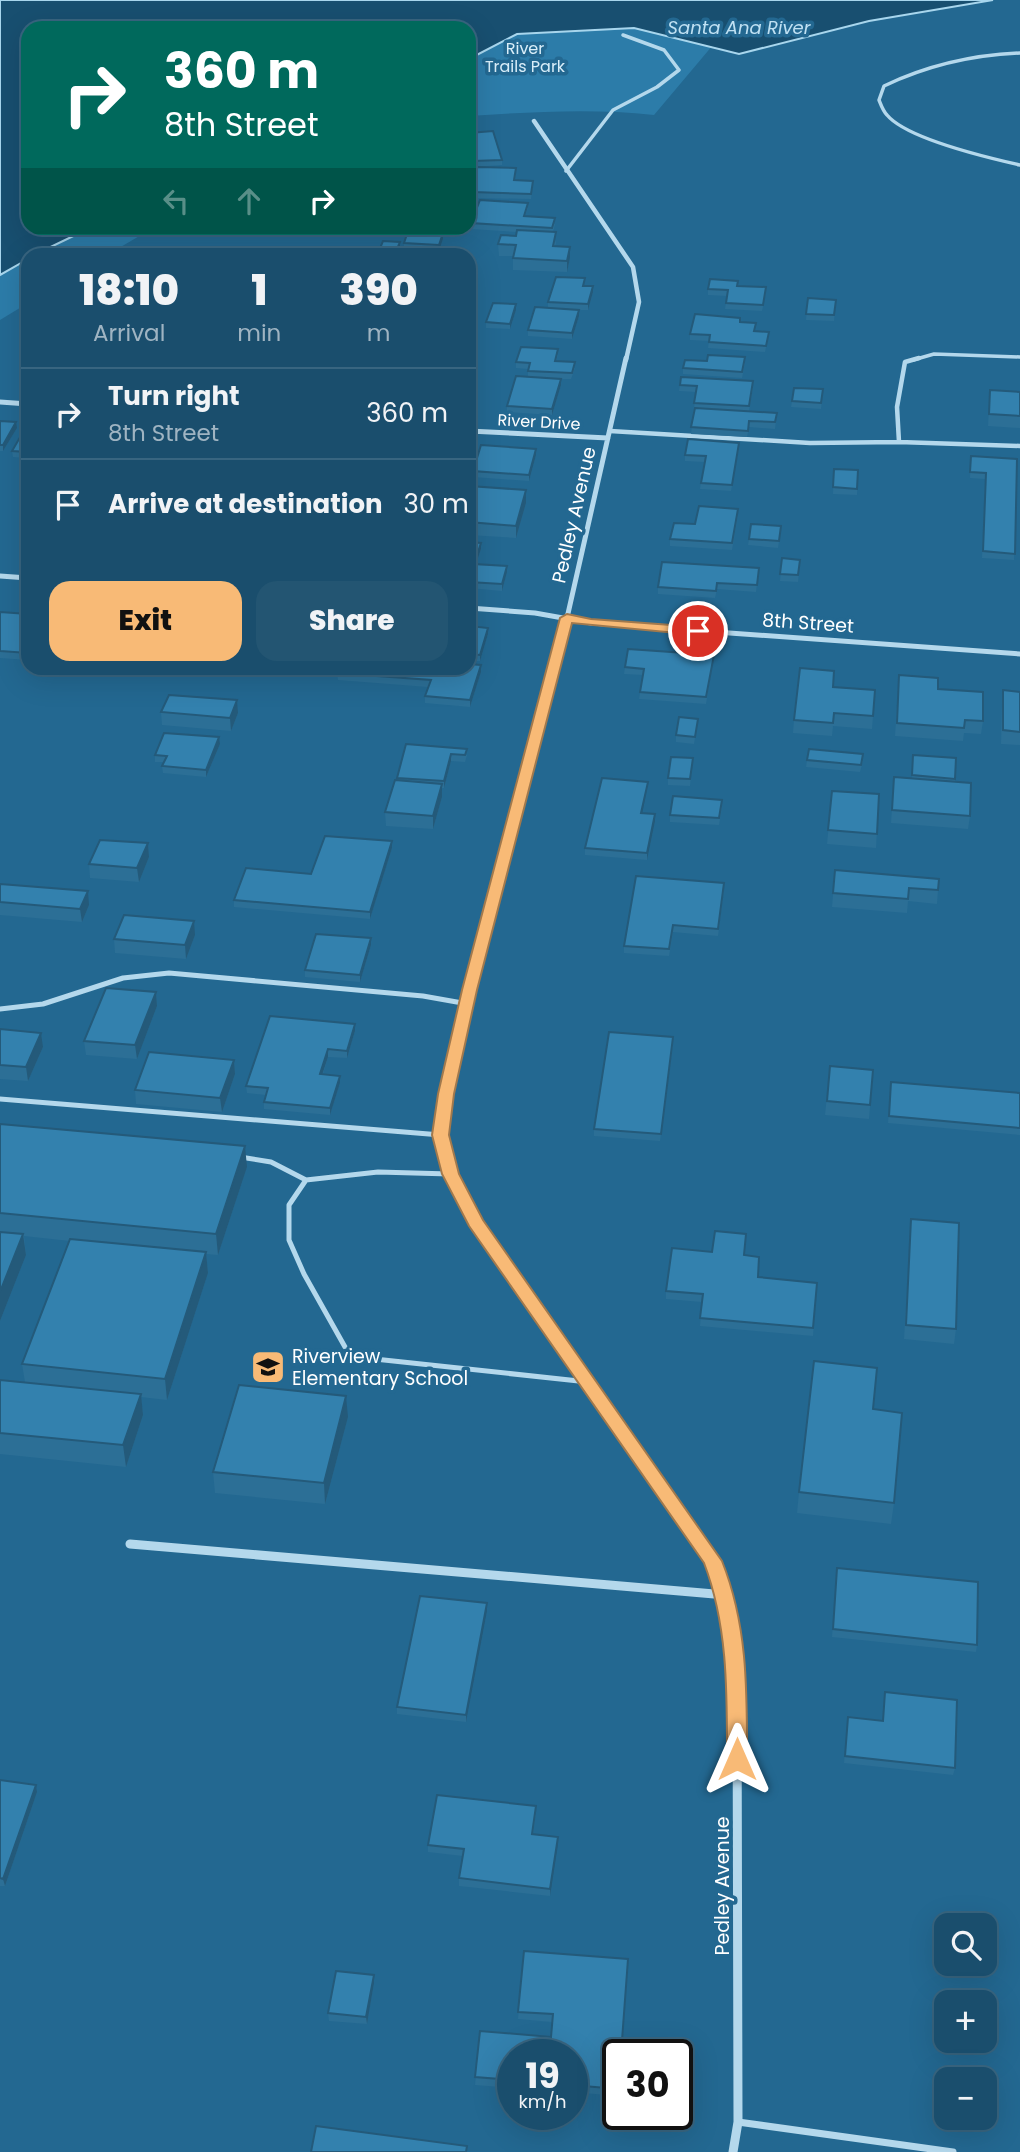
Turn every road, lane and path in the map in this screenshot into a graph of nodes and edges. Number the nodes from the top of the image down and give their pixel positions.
1 (623, 35) dead end
2 (1020, 53) edge
3 (534, 121) dead end
4 (1020, 164) edge
5 (566, 171) junction
6 (1020, 357) edge
7 (0, 402) edge
8 (21, 404) edge
9 (476, 430) edge
10 (609, 435) junction
11 (899, 442) junction
12 (1020, 446) edge
13 (0, 576) edge
14 (21, 578) edge
15 (476, 609) edge
16 (567, 618) junction
17 (1020, 654) edge
18 (468, 1004) junction
19 (0, 1009) edge
20 (0, 1099) edge
21 (441, 1135) junction
22 (230, 1156) edge
23 (450, 1174) junction
24 (306, 1180) junction
25 (588, 1382) junction
26 (130, 1544) dead end
27 (726, 1595) junction
28 (738, 2122) junction
29 (733, 2152) edge
30 (953, 2152) edge

1 - 5 lane
2 - 4 lane
3 - 5 street, Pedley Avenue
5 - 10 street, Pedley Avenue
6 - 11 lane
7 - 8 street
9 - 10 street, River Drive
10 - 11 lane
10 - 16 street, Pedley Avenue
11 - 12 lane
13 - 14 street
15 - 16 street, 8th Street
16 - 17 street, 8th Street
16 - 18 street, Pedley Avenue
18 - 19 lane
18 - 21 street, Pedley Avenue
20 - 21 lane
21 - 23 street, Pedley Avenue
22 - 24 lane
23 - 24 lane
23 - 25 street, Pedley Avenue
24 - 25 lane
25 - 27 street, Pedley Avenue
26 - 27 street
27 - 28 street, Pedley Avenue
28 - 29 street, Pedley Avenue
28 - 30 lane

